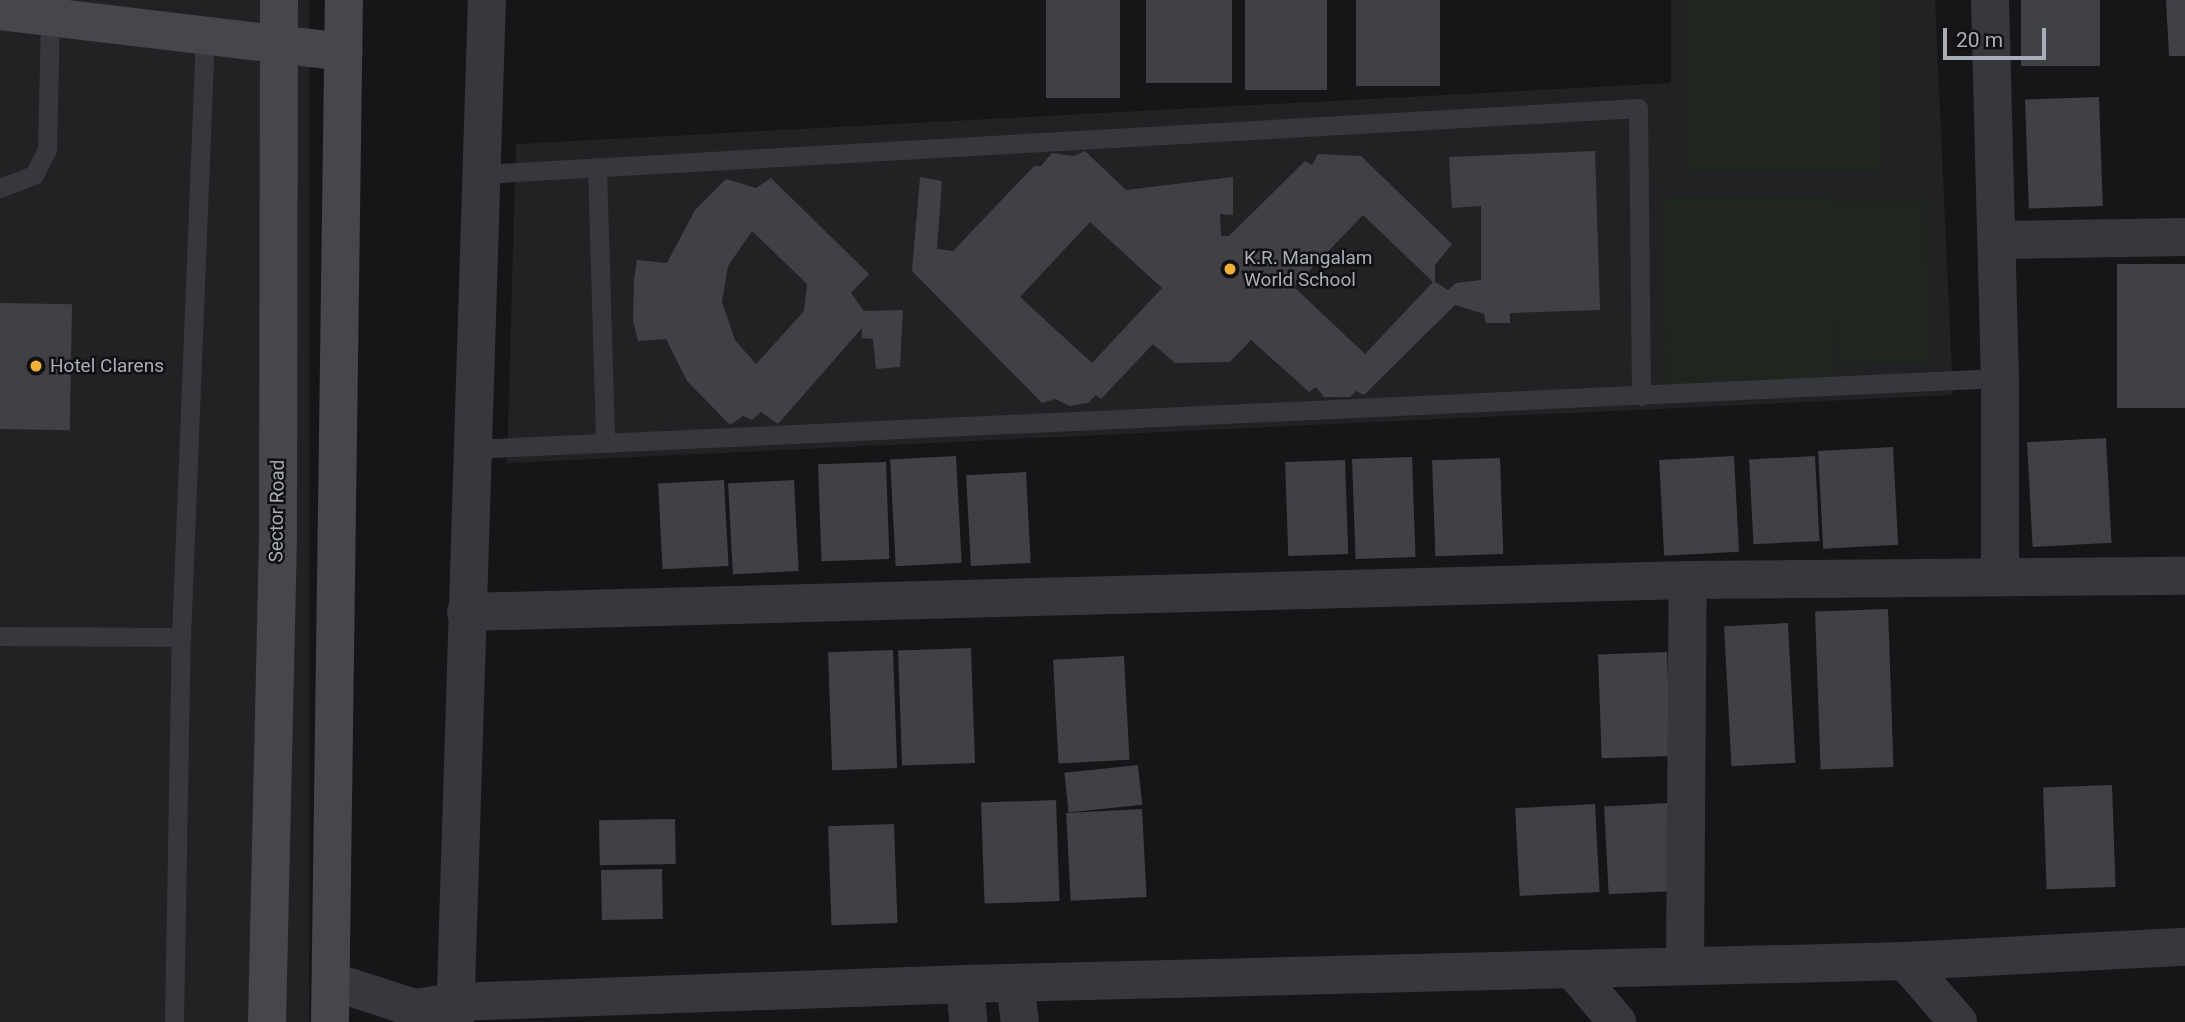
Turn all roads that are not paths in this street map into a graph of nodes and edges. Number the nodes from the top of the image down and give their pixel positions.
1 (279, 0) edge
2 (344, 0) edge
3 (487, 0) edge
4 (1990, 0) edge
5 (0, 12) edge
6 (50, 19) junction
7 (205, 35) junction
8 (280, 46) junction
9 (345, 52) junction
10 (597, 167) junction
11 (481, 174) junction
12 (0, 188) edge
13 (2185, 237) edge
14 (1997, 240) junction
15 (2000, 378) junction
16 (1642, 396) junction
17 (605, 443) junction
18 (471, 449) junction
19 (2000, 575) junction
20 (2185, 576) edge
21 (1688, 580) junction
22 (466, 612) junction
23 (0, 636) edge
24 (181, 637) junction
25 (2185, 947) edge
26 (1905, 961) junction
27 (1685, 966) junction
28 (1572, 969) junction
29 (331, 981) junction
30 (1015, 982) junction
31 (965, 984) junction
32 (455, 1012) edge
33 (409, 1015) edge
34 (174, 1022) edge
35 (267, 1022) edge
36 (330, 1022) edge
37 (968, 1022) edge
38 (1020, 1022) edge
39 (1617, 1022) edge
40 (1958, 1022) edge

1 - 8 main road, Sector Road
2 - 9 main road
3 - 11 street
4 - 14 street
5 - 6 main road
6 - 7 main road
6 - 12 lane
7 - 8 main road
7 - 24 lane
8 - 9 main road
8 - 35 main road, Sector Road
9 - 29 main road
10 - 11 lane
10 - 16 lane
10 - 17 lane
11 - 18 street
13 - 14 street
14 - 15 street
15 - 16 lane
15 - 19 street
16 - 17 lane
17 - 18 lane
18 - 22 street
19 - 20 street
19 - 21 street
21 - 22 street
21 - 27 street
22 - 32 street
23 - 24 lane
24 - 34 lane
25 - 26 street
26 - 27 street
26 - 40 street
27 - 28 street
28 - 30 street
28 - 39 street
29 - 33 street
29 - 36 main road
30 - 31 street
30 - 38 street
31 - 32 street
31 - 37 street
32 - 33 street

